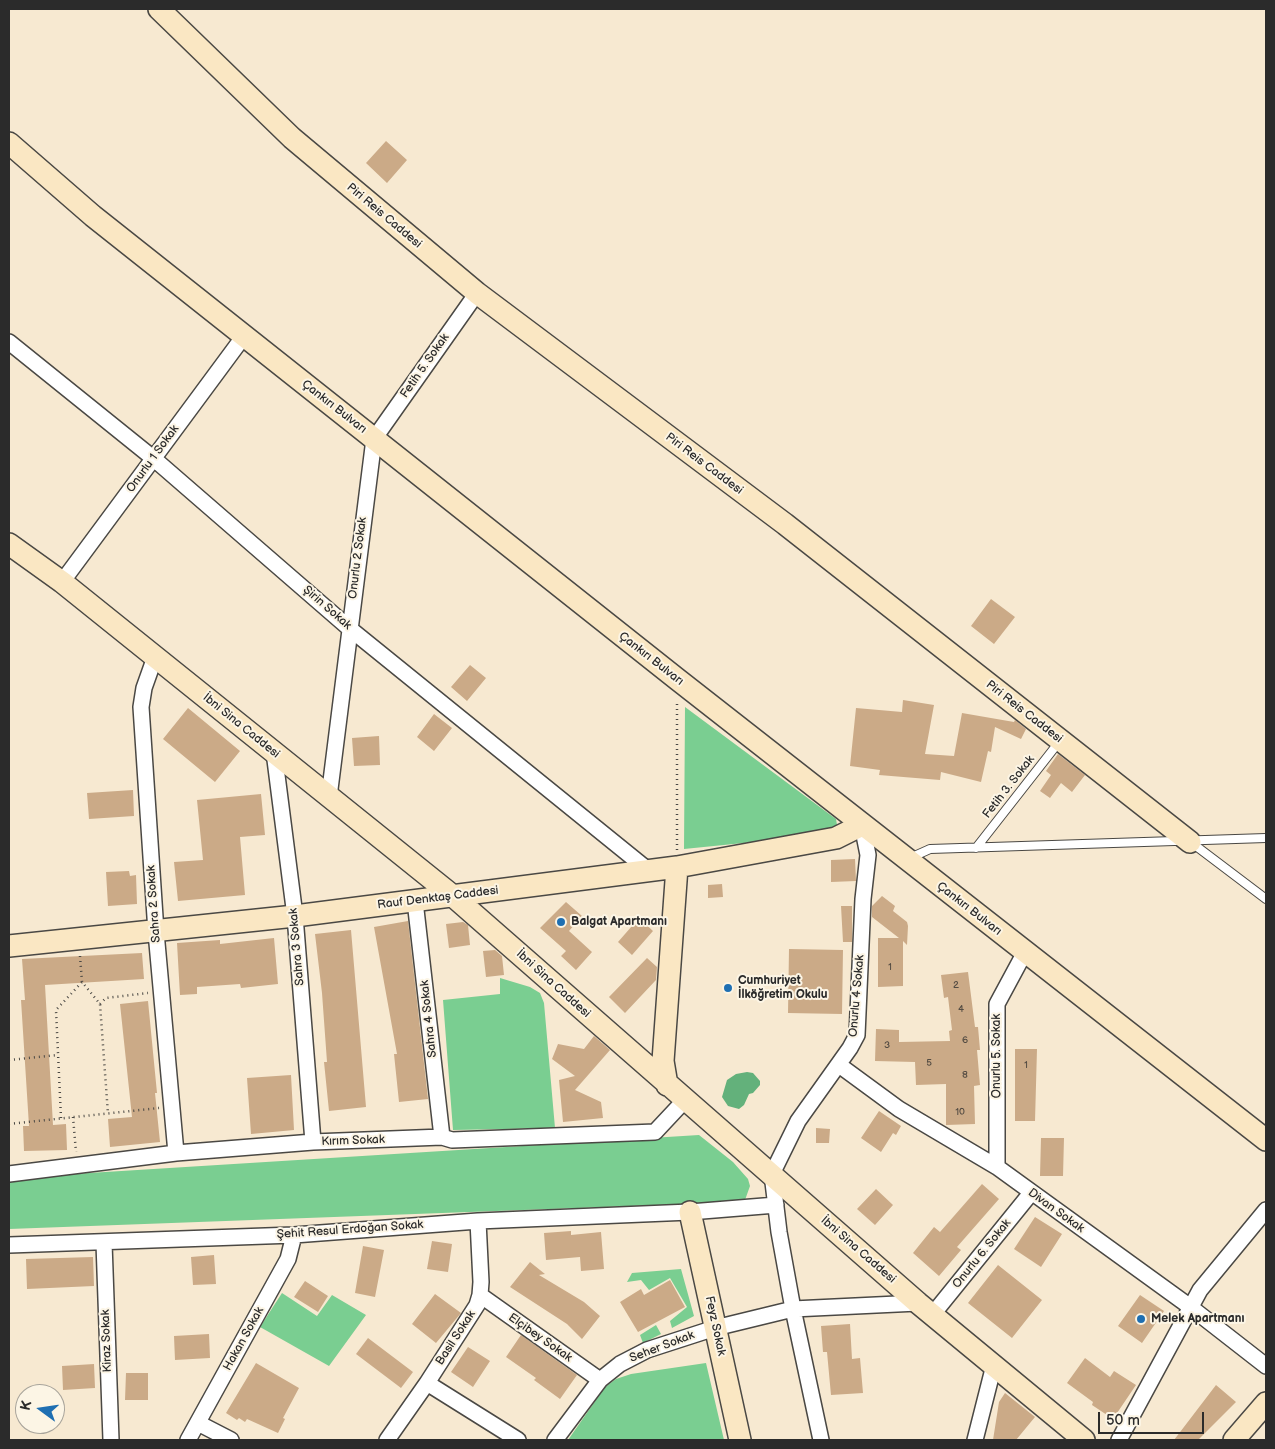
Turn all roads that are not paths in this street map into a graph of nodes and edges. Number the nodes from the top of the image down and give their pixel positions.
1 (159, 9) edge
2 (9, 129) edge
3 (9, 143) edge
4 (41, 171) junction
5 (477, 293) junction
6 (244, 336) junction
7 (9, 342) edge
8 (374, 438) junction
9 (153, 458) junction
10 (9, 544) edge
11 (62, 582) junction
12 (349, 628) junction
13 (156, 657) junction
14 (1060, 740) junction
15 (274, 752) junction
16 (330, 797) junction
17 (862, 825) junction
18 (1266, 838) edge
19 (1190, 842) junction
20 (976, 848) junction
21 (906, 859) junction
22 (677, 866) junction
23 (648, 870) junction
24 (453, 896) junction
25 (1266, 899) edge
26 (415, 901) junction
27 (295, 916) junction
28 (156, 932) junction
29 (9, 946) edge
30 (1025, 952) junction
31 (839, 1064) junction
32 (666, 1085) junction
33 (685, 1100) junction
34 (442, 1137) junction
35 (1266, 1140) edge
36 (313, 1142) junction
37 (176, 1154) junction
38 (997, 1167) junction
39 (9, 1174) edge
40 (772, 1174) junction
41 (1031, 1194) junction
42 (776, 1205) junction
43 (1266, 1210) edge
44 (690, 1212) junction
45 (478, 1221) junction
46 (294, 1235) junction
47 (104, 1243) junction
48 (9, 1245) edge
49 (480, 1295) junction
50 (1189, 1306) junction
51 (926, 1308) junction
52 (793, 1309) junction
53 (716, 1328) junction
54 (994, 1365) junction
55 (1266, 1366) edge
56 (600, 1380) junction
57 (427, 1383) junction
58 (1266, 1403) edge
59 (198, 1423) junction
60 (111, 1440) edge
61 (188, 1440) edge
62 (231, 1440) edge
63 (387, 1440) edge
64 (518, 1440) edge
65 (555, 1440) edge
66 (740, 1440) edge
67 (820, 1440) edge
68 (975, 1440) edge
69 (1084, 1440) edge
70 (1119, 1440) edge
71 (1234, 1440) edge

1 - 5 street, Piri Reis Caddesi
2 - 4 street, Çankırı Bulvarı
3 - 4 street, Çankırı Bulvarı
4 - 6 street, Çankırı Bulvarı
5 - 8 street, Fetih 5. Sokak
5 - 14 street, Piri Reis Caddesi
6 - 8 street, Çankırı Bulvarı
6 - 9 street, Onurlu 1 Sokak
7 - 9 street, Şirin Sokak
8 - 12 street, Onurlu 2 Sokak
8 - 17 street, Çankırı Bulvarı
9 - 11 street, Onurlu 1 Sokak
9 - 12 street, Şirin Sokak
10 - 11 street, İbni Sina Caddesi
11 - 13 street, İbni Sina Caddesi
12 - 16 street, Onurlu 2 Sokak
12 - 23 street, Şirin Sokak
13 - 15 street, İbni Sina Caddesi
13 - 28 street, Sahra 2 Sokak
14 - 19 street, Piri Reis Caddesi
14 - 20 lane, Fetih 3. Sokak
15 - 16 street, İbni Sina Caddesi
15 - 27 street, Sahra 3 Sokak
16 - 24 street, İbni Sina Caddesi
17 - 21 street, Çankırı Bulvarı
17 - 22 street, Rauf Denktaş Caddesi
17 - 31 street, Onurlu 4 Sokak
18 - 19 lane
19 - 20 lane
19 - 25 lane, Piri Reis Caddesi
20 - 21 lane
21 - 30 street, Çankırı Bulvarı
22 - 23 street, Rauf Denktaş Caddesi
22 - 32 street
23 - 24 street, Rauf Denktaş Caddesi
24 - 26 street, Rauf Denktaş Caddesi
24 - 32 street, İbni Sina Caddesi
26 - 27 street, Rauf Denktaş Caddesi
26 - 34 street, Sahra 4 Sokak
27 - 28 street, Rauf Denktaş Caddesi
27 - 36 street, Sahra 3 Sokak
28 - 29 street, Rauf Denktaş Caddesi
28 - 37 street, Sahra 2 Sokak
30 - 35 street, Çankırı Bulvarı
30 - 38 street, Onurlu 5. Sokak
31 - 38 street, Divan Sokak
31 - 40 street, Onurlu 4 Sokak
32 - 33 street, İbni Sina Caddesi
33 - 34 street, Kırım Sokak
33 - 40 street, İbni Sina Caddesi
34 - 36 street, Kırım Sokak
36 - 37 street, Kırım Sokak
37 - 39 street, Kırım Sokak
38 - 41 street, Divan Sokak
40 - 42 street
40 - 51 street, İbni Sina Caddesi
41 - 50 street, Divan Sokak
41 - 51 street, Onurlu 6. Sokak
42 - 44 street, Şehit Resul Erdoğan Sokak
42 - 52 street
43 - 50 street
44 - 45 street, Şehit Resul Erdoğan Sokak
44 - 53 street, Feyz Sokak
45 - 46 street, Şehit Resul Erdoğan Sokak
45 - 49 street, Basil Sokak
46 - 47 street, Şehit Resul Erdoğan Sokak
46 - 59 street, Hakan Sokak
47 - 48 street, Şehit Resul Erdoğan Sokak
47 - 60 street, Kiraz Sokak
49 - 56 street, Elçibey Sokak
49 - 57 street, Basil Sokak
50 - 55 street, Divan Sokak
50 - 70 street
51 - 52 street, Seher Sokak
51 - 54 street, İbni Sina Caddesi
52 - 53 street, Seher Sokak
52 - 67 street
53 - 56 street, Seher Sokak
53 - 66 street, Feyz Sokak
54 - 68 street
54 - 69 street, İbni Sina Caddesi
56 - 65 street, Seher Sokak
57 - 63 street, Basil Sokak
57 - 64 street
58 - 71 street
59 - 61 street, Hakan Sokak
59 - 62 street

